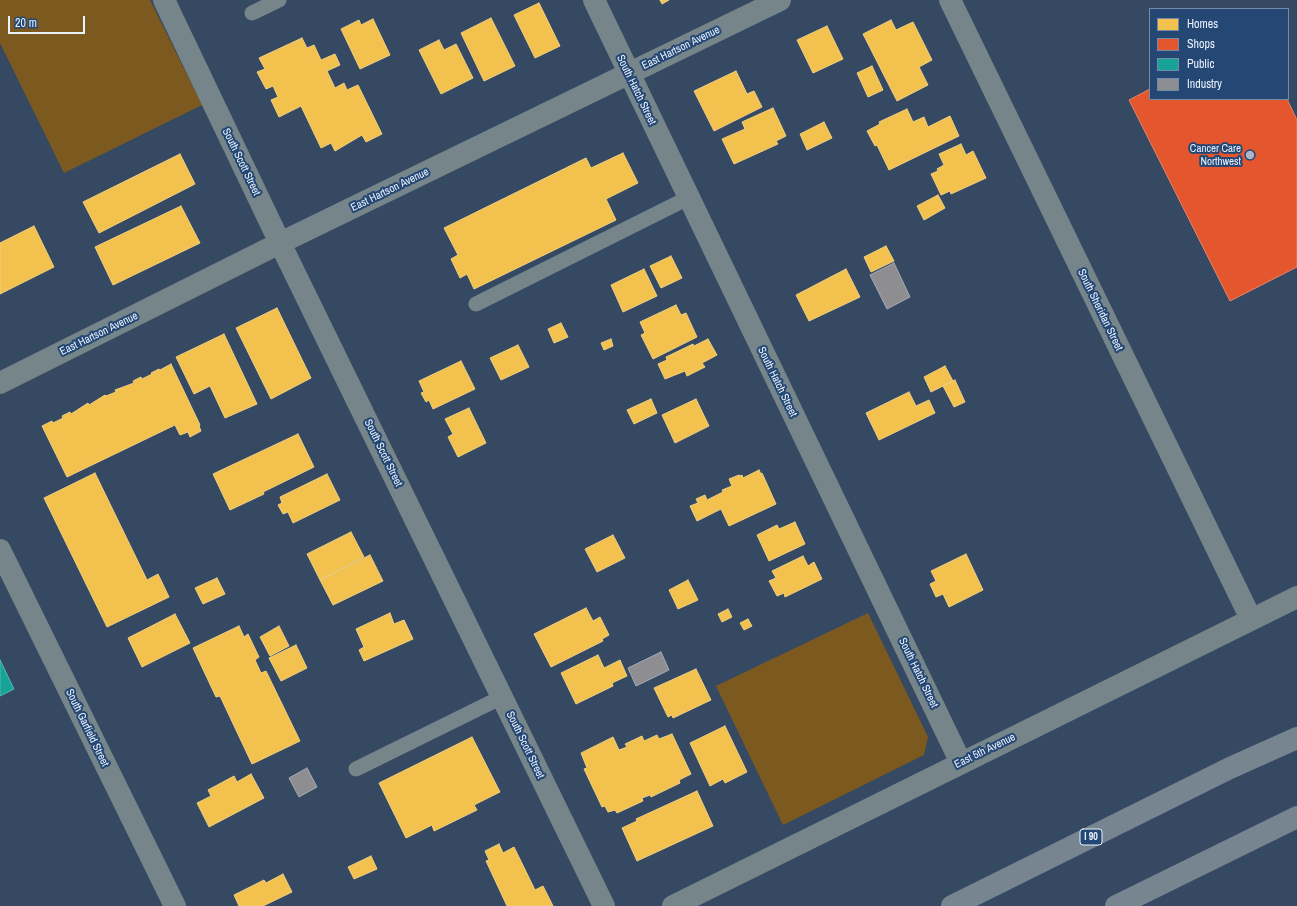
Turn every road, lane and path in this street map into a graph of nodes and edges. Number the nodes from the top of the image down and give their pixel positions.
1 (164, 0) edge
2 (279, 0) edge
3 (594, 0) edge
4 (780, 0) edge
5 (950, 0) edge
6 (252, 13) dead end
7 (629, 74) junction
8 (688, 198) junction
9 (280, 243) junction
10 (476, 304) dead end
11 (0, 383) edge
12 (0, 550) edge
13 (1297, 597) edge
14 (1251, 620) junction
15 (502, 697) junction
16 (1297, 738) edge
17 (961, 763) junction
18 (356, 770) dead end
19 (1297, 817) edge
20 (175, 906) edge
21 (604, 906) edge
22 (673, 906) edge
23 (952, 906) edge
24 (1116, 906) edge

1 - 9 street, South Scott Street
2 - 6 lane
3 - 7 street, South Hatch Street
4 - 7 street, East Hartson Avenue
5 - 14 street, South Sheridan Street
7 - 8 street, South Hatch Street
7 - 9 street, East Hartson Avenue
8 - 10 lane
8 - 17 street, South Hatch Street
9 - 11 street, East Hartson Avenue
9 - 15 street, South Scott Street
12 - 20 street, South Garfield Street
13 - 14 street, East 5th Avenue
14 - 17 street, East 5th Avenue
15 - 18 lane
15 - 21 street, South Scott Street
16 - 23 highway, I 90
17 - 22 street, East 5th Avenue
19 - 24 highway

